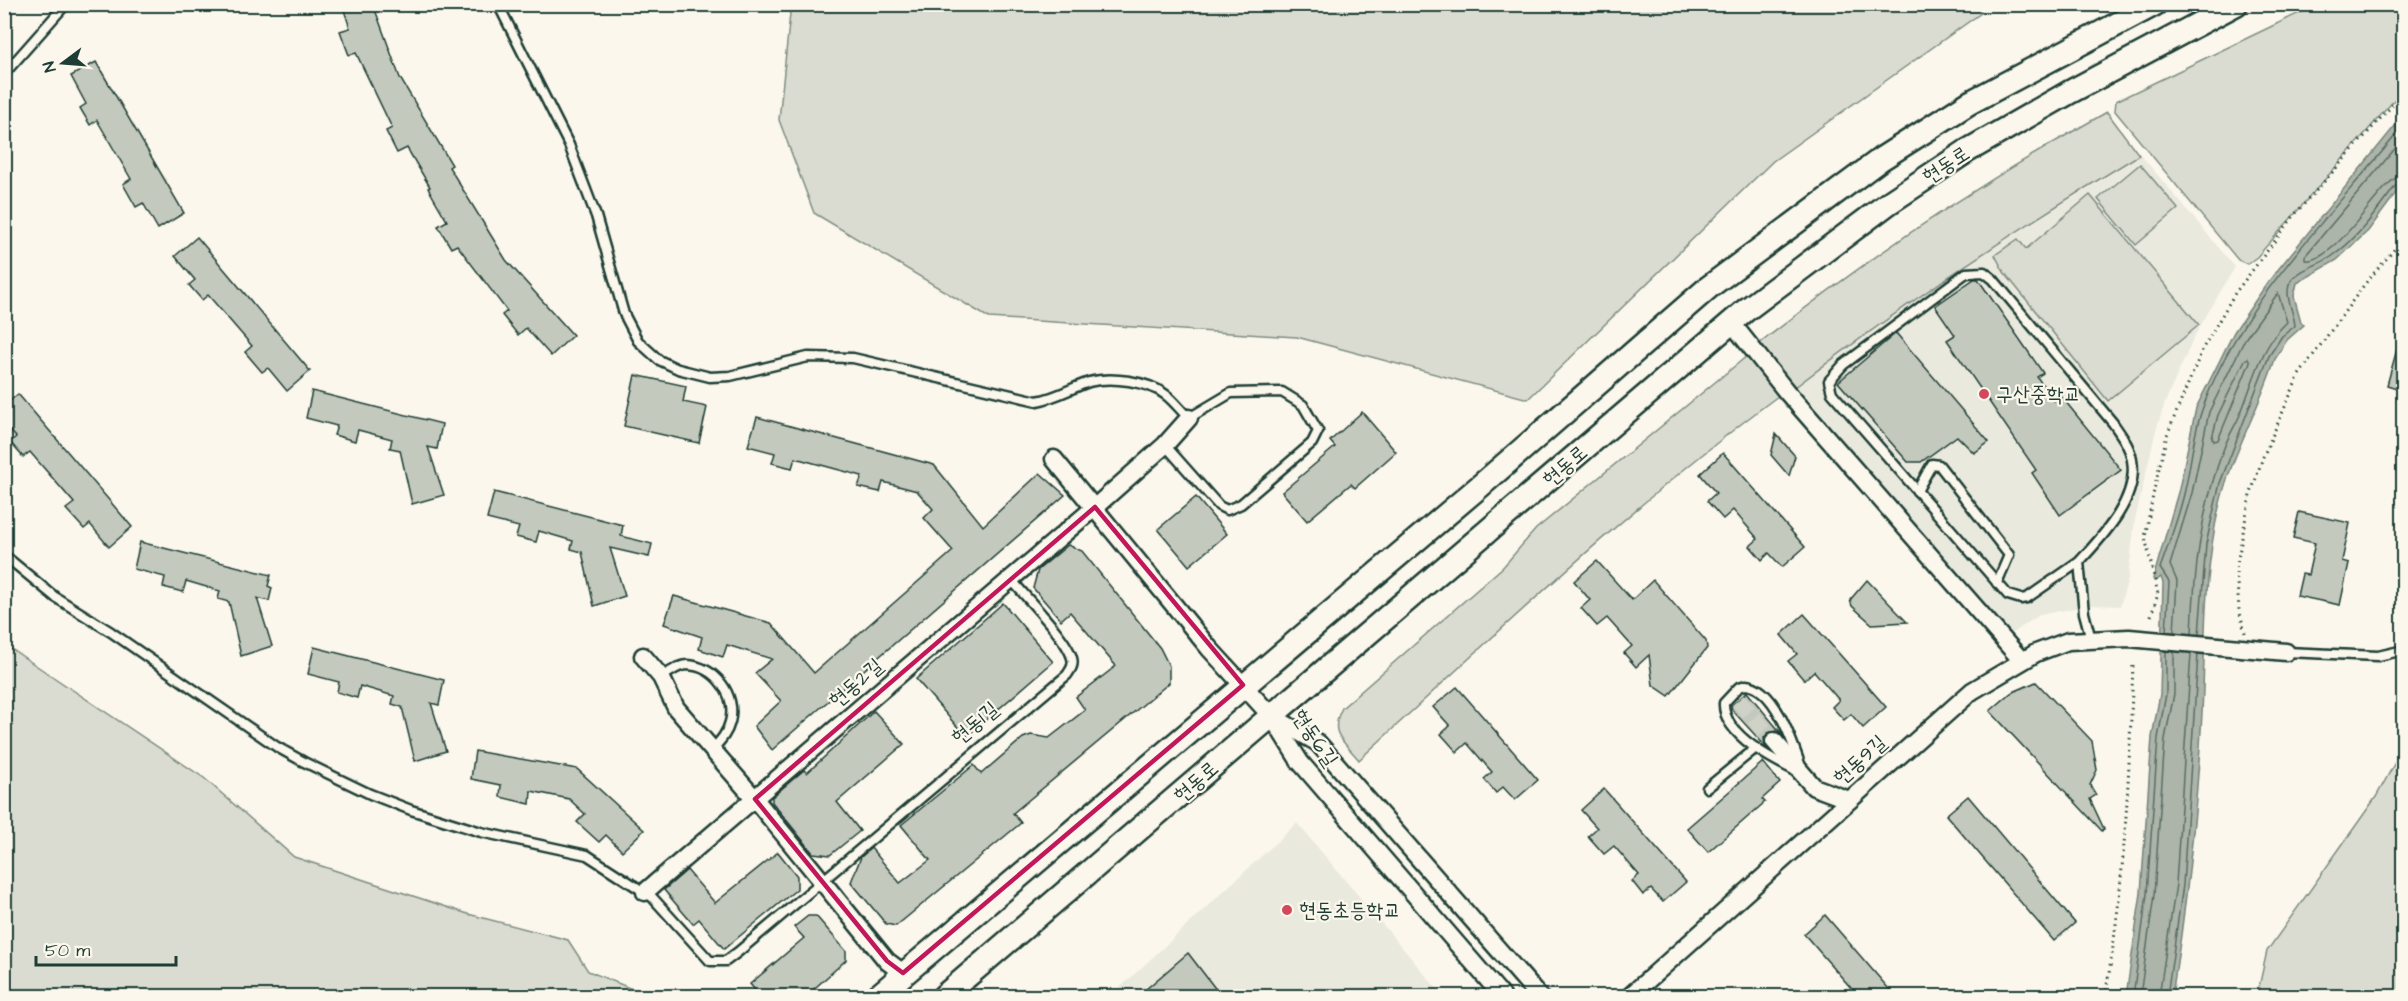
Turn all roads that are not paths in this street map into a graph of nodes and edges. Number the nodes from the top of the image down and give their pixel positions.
1 (66, 4) edge
2 (498, 4) edge
3 (2155, 4) edge
4 (2236, 4) edge
5 (4, 74) edge
6 (1731, 322) junction
7 (1189, 418) junction
8 (1165, 445) junction
9 (1054, 459) dead end
10 (1917, 491) junction
11 (1095, 507) junction
12 (4, 555) edge
13 (2079, 562) junction
14 (1011, 579) junction
15 (1997, 583) junction
16 (2091, 639) junction
17 (2403, 650) edge
18 (2286, 652) joint
19 (643, 656) dead end
20 (2022, 661) junction
21 (662, 677) junction
22 (1243, 686) junction
23 (1272, 717) junction
24 (1774, 741) tunnel mouth
25 (1756, 748) junction
26 (712, 750) junction
27 (1804, 775) junction
28 (1707, 788) dead end
29 (755, 799) junction
30 (1849, 800) junction
31 (822, 881) junction
32 (645, 892) junction
33 (903, 973) junction
34 (878, 996) edge
35 (944, 996) edge
36 (1502, 996) edge
37 (1539, 996) edge
38 (1630, 996) edge

1 - 5 lane
2 - 7 lane
3 - 22 main road, 현동로
4 - 6 main road, 현동로
6 - 20 street
6 - 23 main road, 현동로
7 - 8 street, 현동2길
7 - 8 lane, 현동2길
8 - 11 street, 현동2길
9 - 11 street
10 - 13 lane
10 - 15 lane
10 - 15 lane
11 - 14 street, 현동2길
11 - 22 street
12 - 32 lane
13 - 15 lane
13 - 16 lane
14 - 29 street, 현동2길
14 - 31 lane, 현동1길
16 - 18 street, 현동9길
16 - 20 street, 현동9길
17 - 18 lane
19 - 21 street
20 - 30 street, 현동9길
21 - 26 street
21 - 26 lane
22 - 23 street
22 - 33 main road, 현동로
23 - 35 main road, 현동로
23 - 36 street, 현동6길
23 - 37 street, 현동6길
24 - 27 street
25 - 27 lane
25 - 27 lane
25 - 28 lane
26 - 29 street
27 - 30 street
29 - 31 street
29 - 32 street, 현동2길
30 - 38 street, 현동9길
31 - 32 lane, 현동1길
31 - 33 street
33 - 34 main road, 현동로

